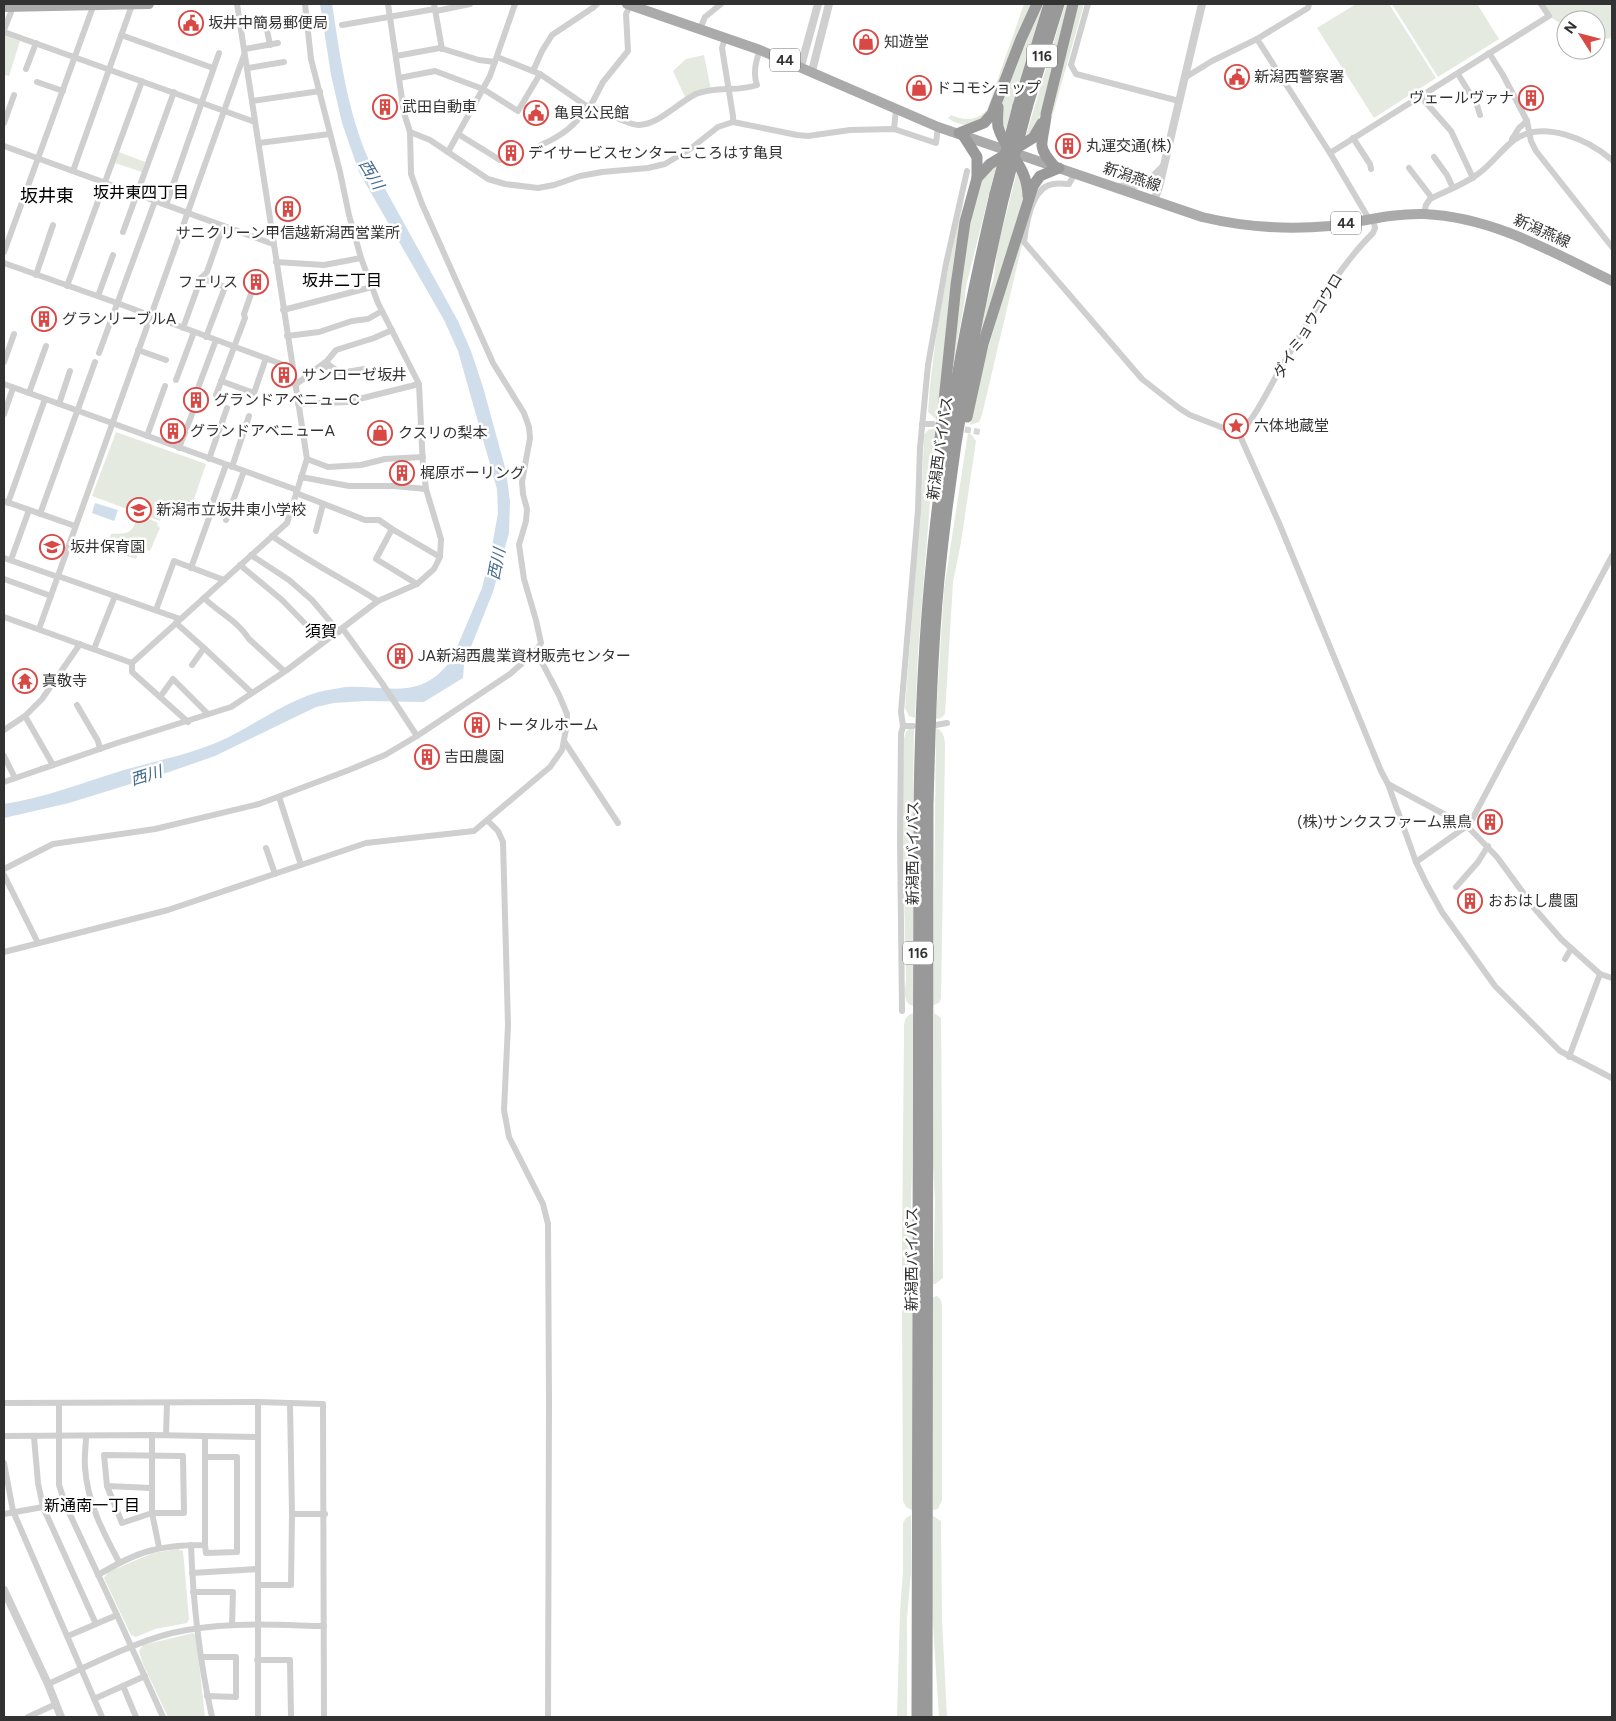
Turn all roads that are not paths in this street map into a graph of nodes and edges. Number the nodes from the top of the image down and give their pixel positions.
1 (82, 4) edge
2 (94, 4) edge
3 (149, 4) edge
4 (237, 4) edge
5 (305, 4) edge
6 (388, 4) edge
7 (470, 4) edge
8 (515, 4) edge
9 (597, 4) edge
10 (629, 4) edge
11 (721, 4) edge
12 (818, 4) edge
13 (829, 4) edge
14 (1037, 4) edge
15 (1049, 4) edge
16 (1059, 4) edge
17 (1074, 4) edge
18 (1088, 4) edge
19 (1202, 4) edge
20 (1309, 4) edge
21 (1541, 4) edge
22 (132, 5) edge
23 (9, 7) edge
24 (435, 8) edge
25 (390, 16) junction
26 (342, 25) dead end
27 (700, 29) junction
28 (267, 30) dead end
29 (4, 31) edge
30 (121, 35) junction
31 (725, 38) junction
32 (1257, 40) junction
33 (36, 43) junction
34 (278, 43) dead end
35 (270, 45) junction
36 (442, 49) junction
37 (245, 50) junction
38 (760, 50) junction
39 (219, 53) dead end
40 (1489, 53) junction
41 (396, 56) junction
42 (75, 57) junction
43 (496, 60) junction
44 (284, 62) dead end
45 (801, 66) junction
46 (26, 68) dead end
47 (213, 68) junction
48 (248, 68) junction
49 (109, 69) junction
50 (533, 71) junction
51 (812, 71) junction
52 (540, 74) junction
53 (1458, 74) junction
54 (1186, 77) junction
55 (399, 78) junction
56 (142, 81) junction
57 (37, 82) dead end
58 (728, 88) junction
59 (483, 89) junction
60 (63, 91) junction
61 (174, 92) junction
62 (320, 92) junction
63 (14, 95) dead end
64 (1421, 97) junction
65 (252, 101) junction
66 (1179, 101) junction
67 (202, 102) junction
68 (998, 102) junction
69 (589, 105) junction
70 (1023, 107) junction
71 (896, 109) junction
72 (225, 111) junction
73 (1046, 114) junction
74 (1480, 115) dead end
75 (1527, 121) junction
76 (255, 122) junction
77 (733, 122) junction
78 (4, 123) edge
79 (938, 127) junction
80 (894, 129) junction
81 (410, 132) junction
82 (1528, 133) junction
83 (330, 134) junction
84 (458, 134) junction
85 (961, 134) junction
86 (1353, 138) junction
87 (258, 143) junction
88 (1510, 143) junction
89 (541, 145) dead end
90 (4, 147) edge
91 (448, 152) junction
92 (1011, 152) junction
93 (1330, 153) junction
94 (1434, 157) dead end
95 (37, 158) junction
96 (1612, 159) edge
97 (500, 160) dead end
98 (1057, 167) junction
99 (1163, 167) junction
100 (1409, 168) dead end
101 (1371, 169) dead end
102 (73, 171) junction
103 (1074, 173) junction
104 (972, 174) junction
105 (1473, 178) junction
106 (105, 183) junction
107 (1118, 188) junction
108 (1453, 188) junction
109 (137, 194) junction
110 (1432, 198) junction
111 (1028, 200) junction
112 (155, 201) junction
113 (1154, 201) junction
114 (166, 205) junction
115 (187, 213) junction
116 (1424, 214) junction
117 (1371, 219) junction
118 (53, 225) dead end
119 (224, 226) junction
120 (124, 232) dead end
121 (273, 244) junction
122 (1612, 248) edge
123 (4, 252) edge
124 (113, 255) dead end
125 (361, 258) junction
126 (276, 262) junction
127 (4, 263) edge
128 (36, 275) junction
129 (201, 278) junction
130 (1612, 281) edge
131 (67, 286) junction
132 (372, 288) junction
133 (251, 294) dead end
134 (98, 296) junction
135 (117, 303) junction
136 (283, 310) junction
137 (382, 311) junction
138 (151, 316) junction
139 (182, 328) junction
140 (392, 330) junction
141 (194, 332) junction
142 (14, 334) dead end
143 (206, 336) junction
144 (287, 336) junction
145 (216, 340) junction
146 (46, 346) dead end
147 (234, 346) junction
148 (138, 350) junction
149 (99, 352) dead end
150 (266, 358) junction
151 (166, 360) dead end
152 (4, 362) edge
153 (95, 362) dead end
154 (292, 368) junction
155 (364, 369) dead end
156 (70, 371) dead end
157 (176, 380) dead end
158 (221, 381) junction
159 (4, 384) edge
160 (419, 384) junction
161 (165, 386) dead end
162 (295, 387) junction
163 (13, 388) junction
164 (198, 388) dead end
165 (29, 393) junction
166 (216, 395) dead end
167 (45, 399) junction
168 (59, 404) junction
169 (298, 404) junction
170 (227, 408) dead end
171 (194, 409) dead end
172 (78, 411) junction
173 (4, 414) edge
174 (249, 416) dead end
175 (112, 423) junction
176 (922, 424) junction
177 (933, 424) dead end
178 (1239, 434) junction
179 (147, 436) junction
180 (179, 448) junction
181 (423, 457) junction
182 (209, 459) junction
183 (307, 460) junction
184 (229, 466) junction
185 (244, 471) junction
186 (301, 477) junction
187 (426, 489) junction
188 (296, 492) junction
189 (6, 502) edge
190 (323, 504) junction
191 (29, 510) junction
192 (40, 514) junction
193 (941, 516) junction
194 (226, 520) dead end
195 (75, 526) junction
196 (392, 529) junction
197 (316, 531) dead end
198 (272, 536) junction
199 (251, 555) junction
200 (1612, 556) edge
201 (12, 557) dead end
202 (440, 557) junction
203 (4, 558) edge
204 (240, 565) junction
205 (191, 568) junction
206 (58, 577) junction
207 (4, 579) edge
208 (224, 580) junction
209 (417, 584) junction
210 (51, 596) junction
211 (115, 596) junction
212 (204, 598) junction
213 (378, 601) junction
214 (156, 610) junction
215 (4, 617) edge
216 (178, 621) junction
217 (39, 629) junction
218 (341, 630) junction
219 (323, 642) junction
220 (80, 644) junction
221 (204, 648) junction
222 (94, 649) junction
223 (536, 651) junction
224 (132, 663) junction
225 (192, 665) dead end
226 (284, 671) junction
227 (252, 693) junction
228 (160, 697) junction
229 (77, 705) dead end
230 (208, 714) junction
231 (26, 716) junction
232 (188, 722) junction
233 (947, 723) dead end
234 (936, 725) dead end
235 (903, 726) junction
236 (913, 726) dead end
237 (4, 730) edge
238 (417, 736) junction
239 (564, 741) junction
240 (100, 749) junction
241 (4, 756) edge
242 (53, 765) junction
243 (14, 778) junction
244 (4, 782) edge
245 (1388, 784) junction
246 (279, 797) junction
247 (488, 821) junction
248 (618, 822) dead end
249 (1468, 828) junction
250 (1488, 846) junction
251 (266, 848) dead end
252 (1416, 862) junction
253 (301, 865) junction
254 (4, 869) edge
255 (275, 874) junction
256 (4, 875) edge
257 (1456, 887) dead end
258 (38, 943) junction
259 (1571, 949) junction
260 (4, 952) edge
261 (1565, 959) dead end
262 (1600, 974) junction
263 (1612, 978) edge
264 (902, 1011) dead end
265 (1569, 1057) junction
266 (1612, 1078) edge
267 (258, 1402) junction
268 (4, 1403) edge
269 (59, 1403) junction
270 (167, 1403) junction
271 (290, 1403) junction
272 (152, 1435) junction
273 (166, 1435) junction
274 (4, 1436) edge
275 (86, 1436) junction
276 (206, 1436) junction
277 (34, 1437) junction
278 (59, 1437) junction
279 (257, 1437) junction
280 (153, 1455) junction
281 (204, 1457) junction
282 (4, 1463) edge
283 (107, 1486) junction
284 (151, 1488) junction
285 (43, 1507) junction
286 (13, 1511) junction
287 (152, 1513) junction
288 (4, 1514) edge
289 (292, 1514) junction
290 (325, 1514) junction
291 (192, 1545) junction
292 (205, 1545) junction
293 (159, 1547) junction
294 (119, 1562) junction
295 (258, 1569) junction
296 (192, 1572) junction
297 (98, 1575) junction
298 (258, 1585) junction
299 (4, 1590) edge
300 (193, 1592) junction
301 (117, 1615) junction
302 (96, 1624) junction
303 (258, 1624) junction
304 (232, 1625) junction
305 (324, 1626) junction
306 (198, 1629) junction
307 (922, 1631) junction
308 (68, 1636) junction
309 (132, 1648) junction
310 (202, 1657) junction
311 (258, 1660) junction
312 (81, 1669) junction
313 (144, 1676) junction
314 (48, 1684) junction
315 (123, 1686) junction
316 (207, 1696) junction
317 (94, 1699) junction
318 (56, 1704) junction
319 (28, 1717) edge
320 (61, 1717) edge
321 (102, 1717) edge
322 (136, 1717) edge
323 (163, 1717) edge
324 (212, 1717) edge
325 (258, 1717) edge
326 (291, 1717) edge
327 (324, 1717) edge
328 (548, 1717) edge
329 (911, 1717) edge
330 (917, 1717) edge
331 (927, 1717) edge
332 (934, 1717) edge

1 - 2 main road
1 - 23 main road
2 - 22 main road
2 - 42 street
3 - 22 main road
4 - 37 street
5 - 62 street
6 - 25 street
7 - 24 street
8 - 43 street
9 - 50 street
10 - 27 main road, 新潟燕線 / 44
10 - 69 street
11 - 27 street
12 - 45 street
13 - 51 street
14 - 68 highway
15 - 70 highway, 新潟西バイパス / 116
16 - 70 highway, 新潟西バイパス / 116
17 - 73 highway
18 - 66 street
19 - 54 street
20 - 32 street
21 - 40 street
22 - 30 street
23 - 29 street
24 - 25 street
24 - 36 street
25 - 26 street
25 - 41 street
27 - 31 main road, 新潟燕線 / 44
28 - 35 street
29 - 33 street
30 - 47 street
30 - 49 street
31 - 38 main road, 新潟燕線 / 44
31 - 58 street
32 - 54 street
32 - 93 street
33 - 42 street
33 - 46 street
34 - 35 street
35 - 37 street
36 - 41 street
36 - 43 street
37 - 48 street
37 - 72 street
38 - 45 main road, 新潟燕線 / 44
38 - 58 street
39 - 47 street
40 - 53 street
40 - 75 street
41 - 55 street
42 - 49 street
42 - 60 street
43 - 50 street
43 - 59 street
44 - 48 street
45 - 51 main road, 新潟燕線 / 44
47 - 67 street
48 - 65 street
49 - 56 street
49 - 102 street
50 - 52 street
51 - 71 main road, 新潟燕線 / 44
52 - 59 street
52 - 69 street
53 - 64 street
53 - 74 street
54 - 66 street
55 - 59 street
55 - 81 street
56 - 61 street
56 - 106 street
57 - 60 street
58 - 69 street
58 - 77 street
59 - 84 street
60 - 95 street
61 - 67 street
61 - 109 street
62 - 65 street
62 - 83 street
63 - 78 street
64 - 86 street
64 - 105 street
65 - 76 street
66 - 99 street
67 - 72 street
67 - 114 street
68 - 85 highway
68 - 92 highway
69 - 89 street
70 - 193 highway, 新潟西バイパス / 116, bridge
71 - 79 main road, 新潟燕線 / 44
71 - 80 street
72 - 76 street
72 - 115 street
73 - 92 highway
73 - 98 highway
75 - 82 street
75 - 88 street
76 - 87 street
77 - 80 street
77 - 91 street
79 - 80 street
79 - 85 main road, 新潟燕線 / 44
81 - 91 street
81 - 223 street
82 - 88 street
82 - 96 street
82 - 122 street
83 - 87 street
83 - 125 street
84 - 91 street
84 - 97 street
85 - 92 main road, 新潟燕線 / 44
85 - 104 highway
86 - 93 street
86 - 101 street
87 - 121 street
88 - 105 street
90 - 95 street
92 - 98 main road, 新潟燕線 / 44
92 - 104 highway
92 - 111 highway
93 - 117 street
94 - 108 street
95 - 102 street
95 - 123 street
98 - 103 main road, 新潟燕線 / 44
98 - 111 highway
99 - 107 street
99 - 113 street
100 - 110 street
102 - 106 street
103 - 107 main road, 新潟燕線 / 44
103 - 178 street
104 - 176 street
104 - 193 highway
105 - 108 street
106 - 109 street
106 - 131 street
107 - 113 main road, 新潟燕線 / 44
108 - 110 street
109 - 112 street
109 - 120 street
110 - 116 street
111 - 193 highway
112 - 114 street
112 - 135 street
113 - 117 main road, 新潟燕線 / 44
114 - 115 street
115 - 119 street
115 - 138 street
116 - 117 main road, 新潟燕線 / 44
116 - 130 main road, 新潟燕線 / 44
117 - 178 street, ダイミョウコウロ
118 - 128 street
119 - 121 street
119 - 129 street
121 - 126 street
124 - 134 street
125 - 126 street
125 - 132 street
126 - 136 street
127 - 128 street
128 - 131 street
129 - 139 street
129 - 143 street
131 - 134 street
132 - 136 street
132 - 137 street
133 - 147 street
134 - 135 street
135 - 138 street
135 - 149 street
136 - 144 street
137 - 140 street
137 - 144 street
138 - 139 street
138 - 148 street
139 - 141 street
140 - 160 street
140 - 162 street
141 - 143 street
141 - 157 street
142 - 152 street
143 - 145 street
144 - 154 street
145 - 147 street
145 - 164 street
146 - 165 street
147 - 150 street
147 - 158 street
148 - 151 street
148 - 175 street
150 - 154 street
150 - 158 street
153 - 172 street
154 - 162 street
155 - 162 street
156 - 168 street
158 - 166 street
159 - 163 street
160 - 169 street
160 - 181 street
161 - 179 street
162 - 169 street
163 - 165 street
163 - 173 street
165 - 167 street
167 - 168 street
167 - 189 street
168 - 172 street
169 - 183 street
170 - 182 street
171 - 180 street
172 - 175 street
172 - 192 street
174 - 184 street
175 - 179 street
175 - 195 street
176 - 177 street
176 - 235 street
178 - 245 street
179 - 180 street
180 - 182 street
181 - 183 street
181 - 187 street
182 - 184 street
183 - 186 street
184 - 185 street
184 - 205 street
185 - 188 street
185 - 194 street
186 - 187 street
186 - 188 street
187 - 202 street
188 - 190 street
188 - 198 street
189 - 191 street
190 - 196 street
190 - 197 street
191 - 192 street
191 - 201 street
192 - 195 street
193 - 307 highway, 新潟西バイパス / 116
195 - 206 street
196 - 202 street
196 - 209 street
198 - 199 street
198 - 213 street
199 - 204 street
199 - 218 street
200 - 249 street
202 - 209 street
203 - 206 street
204 - 208 street
204 - 219 street
205 - 208 street
205 - 214 street
206 - 210 street
206 - 211 street
207 - 210 street
208 - 212 street
209 - 213 street
210 - 217 street
211 - 214 street
211 - 222 street
212 - 216 street
212 - 226 street
213 - 218 street
214 - 216 street
215 - 217 street
216 - 221 street
216 - 224 street
217 - 220 street
218 - 219 street
218 - 238 street
219 - 226 street
220 - 222 street
220 - 231 street
221 - 225 street
221 - 227 street
222 - 224 street
223 - 238 street
223 - 239 street
224 - 228 street
226 - 227 street
227 - 230 street
228 - 230 street
228 - 232 street
229 - 240 street
230 - 232 street
231 - 237 street
231 - 242 street
232 - 240 street
233 - 234 street
235 - 236 street
235 - 264 street
238 - 246 street
239 - 247 street
239 - 248 street
240 - 242 street
241 - 243 street
242 - 243 street
243 - 244 street
245 - 249 street
245 - 252 street
246 - 253 street
246 - 254 street
247 - 253 street
247 - 328 street
249 - 250 street
249 - 252 street
250 - 257 street
250 - 259 street
251 - 255 street
252 - 265 street
253 - 255 street
255 - 258 street
256 - 258 street
258 - 260 street
259 - 261 street
259 - 262 street
262 - 263 street
262 - 265 street
265 - 266 street
267 - 270 street
267 - 271 street
267 - 279 street
268 - 269 street
269 - 270 street
269 - 278 street
270 - 273 street
271 - 289 street
271 - 290 street
272 - 273 street
272 - 275 street
272 - 280 street
273 - 276 street
274 - 277 street
275 - 278 street
275 - 294 street
276 - 279 street
276 - 281 street
277 - 278 street
277 - 285 street
278 - 297 street
279 - 295 street
280 - 283 street
280 - 284 street
280 - 287 street
281 - 292 street
281 - 292 street
282 - 286 street
283 - 284 street
283 - 287 street
284 - 287 street
285 - 286 street
285 - 302 street
286 - 288 street
286 - 308 street
287 - 293 street
289 - 290 street
289 - 298 street
290 - 305 street
291 - 292 street
291 - 293 street
291 - 296 street
293 - 294 street
294 - 297 street
295 - 296 street
295 - 298 street
296 - 300 street
297 - 301 street
298 - 303 street
299 - 314 street
300 - 304 street
300 - 306 street
301 - 302 street
301 - 309 street
302 - 308 street
303 - 304 street
303 - 305 street
303 - 311 street
304 - 306 street
305 - 327 street
306 - 309 street
306 - 310 street
307 - 329 highway
307 - 330 highway, 新潟西バイパス / 116
307 - 331 highway, 新潟西バイパス / 116
307 - 332 highway
308 - 312 street
309 - 312 street
309 - 313 street
310 - 316 street
310 - 316 street
311 - 325 street
311 - 326 street
312 - 314 street
312 - 317 street
313 - 315 street
313 - 323 street
314 - 318 street
315 - 317 street
315 - 322 street
316 - 324 street
317 - 321 street
318 - 319 street
318 - 320 street

